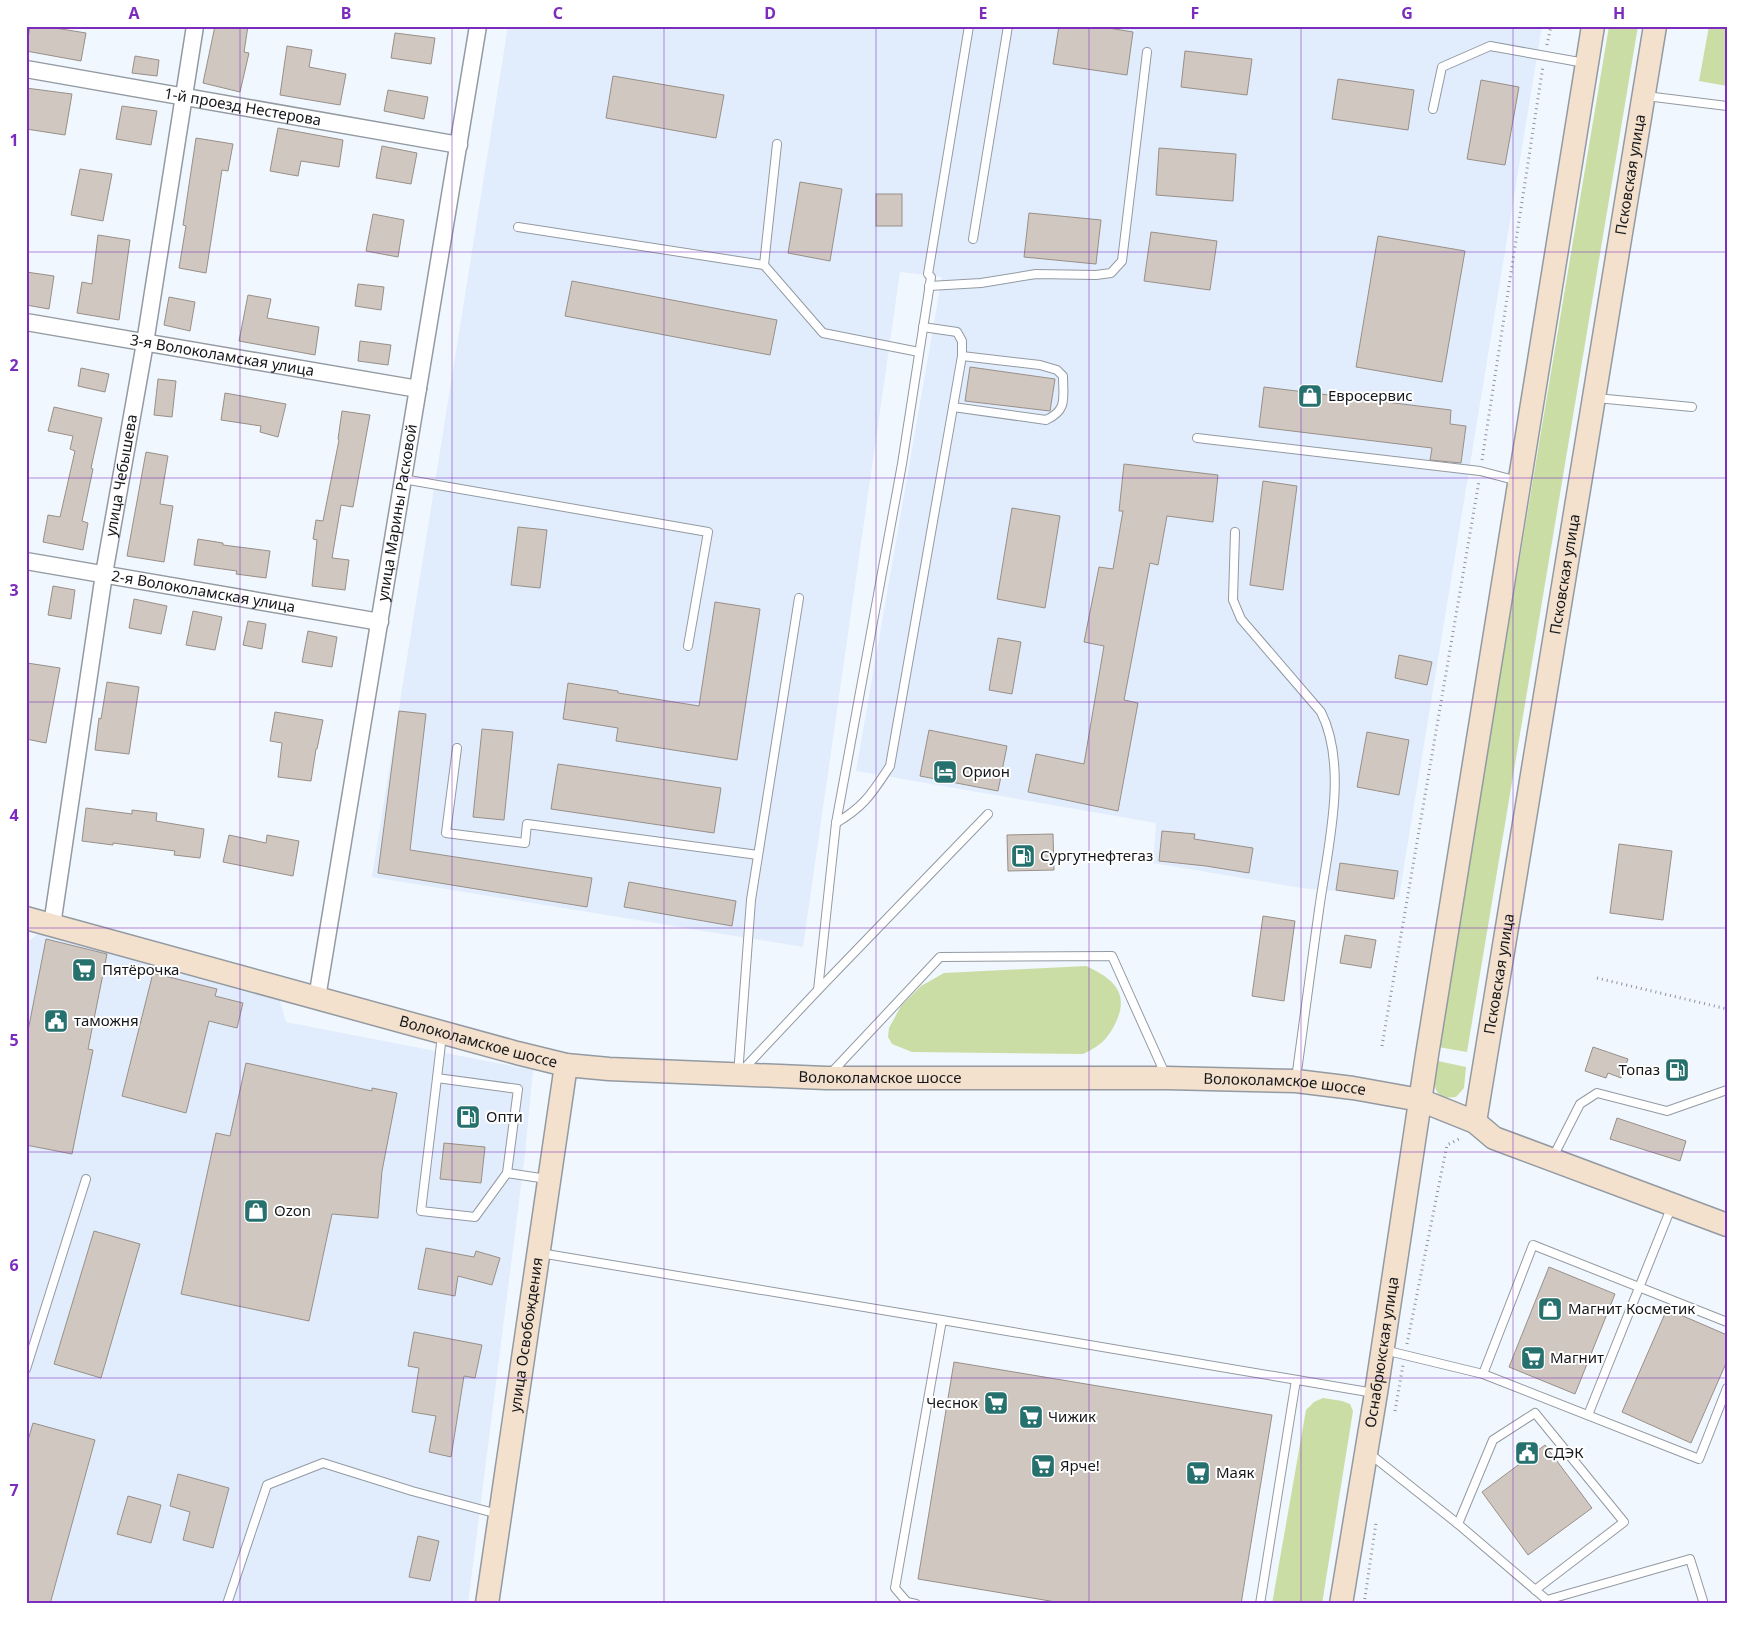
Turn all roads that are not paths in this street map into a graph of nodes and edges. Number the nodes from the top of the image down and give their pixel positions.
1 (196, 26) edge
2 (478, 26) edge
3 (969, 26) edge
4 (1008, 26) edge
5 (1593, 26) edge
6 (1655, 26) edge
7 (1147, 52) dead end
8 (1587, 64) junction
9 (26, 69) edge
10 (1644, 95) junction
11 (183, 97) junction
12 (1727, 106) edge
13 (1433, 110) dead end
14 (777, 144) dead end
15 (459, 145) junction
16 (518, 228) dead end
17 (973, 239) dead end
18 (764, 265) junction
19 (929, 286) junction
20 (26, 322) edge
21 (923, 327) junction
22 (145, 343) junction
23 (919, 352) junction
24 (962, 356) junction
25 (418, 389) junction
26 (1594, 397) junction
27 (953, 407) junction
28 (1692, 407) dead end
29 (1197, 438) dead end
30 (403, 479) junction
31 (1520, 481) junction
32 (1235, 532) dead end
33 (26, 560) edge
34 (104, 574) junction
35 (799, 598) dead end
36 (380, 622) junction
37 (688, 646) dead end
38 (457, 748) dead end
39 (988, 814) dead end
40 (836, 823) junction
41 (758, 855) junction
42 (26, 918) edge
43 (52, 925) junction
44 (818, 990) junction
45 (317, 998) junction
46 (442, 1033) junction
47 (566, 1065) junction
48 (738, 1075) junction
49 (437, 1078) junction
50 (826, 1078) junction
51 (1166, 1078) junction
52 (1296, 1081) junction
53 (1727, 1090) edge
54 (1420, 1100) junction
55 (1471, 1128) junction
56 (1551, 1160) junction
57 (507, 1174) junction
58 (86, 1179) dead end
59 (549, 1179) junction
60 (1672, 1206) junction
61 (1727, 1225) edge
62 (538, 1252) junction
63 (1639, 1287) junction
64 (942, 1320) junction
65 (1727, 1322) edge
66 (1382, 1350) junction
67 (26, 1369) edge
68 (1483, 1374) junction
69 (1296, 1380) junction
70 (1727, 1388) edge
71 (1376, 1393) junction
72 (1588, 1415) junction
73 (1366, 1451) junction
74 (500, 1515) junction
75 (1458, 1524) junction
76 (1536, 1590) junction
77 (227, 1604) edge
78 (487, 1604) edge
79 (916, 1604) edge
80 (1260, 1604) edge
81 (1341, 1604) edge
82 (1704, 1604) edge

1 - 11 street, улица Чебышева
2 - 15 street, улица Марины Расковой
3 - 19 lane
4 - 17 lane
5 - 8 main road
6 - 10 main road, Псковская улица
7 - 19 lane
8 - 13 lane
8 - 31 main road
9 - 11 street, 1-й проезд Нестерова
10 - 12 lane
10 - 26 main road, Псковская улица
11 - 15 street, 1-й проезд Нестерова
11 - 22 street, улица Чебышева
14 - 18 lane
15 - 25 street, улица Марины Расковой
16 - 18 lane
18 - 23 lane
19 - 21 lane
20 - 22 street, 3-я Волоколамская улица
21 - 23 lane
21 - 24 lane
22 - 25 street, 3-я Волоколамская улица
22 - 34 street, улица Чебышева
23 - 40 lane
24 - 27 lane
24 - 27 lane
25 - 30 street, улица Марины Расковой
26 - 28 lane
26 - 55 main road, Псковская улица
27 - 40 lane
29 - 31 lane
30 - 36 street, улица Марины Расковой
30 - 37 lane
31 - 54 main road
32 - 52 lane
33 - 34 street, 2-я Волоколамская улица
34 - 36 street, 2-я Волоколамская улица
34 - 43 street, улица Чебышева
35 - 41 lane
36 - 45 street, улица Марины Расковой
38 - 41 lane
39 - 44 lane
40 - 44 lane
41 - 48 lane
42 - 43 main road, Волоколамское шоссе
43 - 45 main road, Волоколамское шоссе
44 - 48 lane
45 - 46 main road, Волоколамское шоссе
46 - 47 main road, Волоколамское шоссе
46 - 49 lane
47 - 48 main road, Волоколамское шоссе
47 - 59 main road, улица Освобождения
48 - 50 main road, Волоколамское шоссе
49 - 57 lane
49 - 57 lane
50 - 51 main road, Волоколамское шоссе
50 - 51 lane
51 - 52 main road, Волоколамское шоссе
52 - 54 main road, Волоколамское шоссе
53 - 56 lane
54 - 55 main road, Волоколамское шоссе
54 - 66 main road, Оснабрюкская улица
55 - 56 main road, Волоколамское шоссе
56 - 60 main road, Волоколамское шоссе
57 - 59 lane
58 - 67 lane
59 - 62 main road, улица Освобождения
60 - 61 main road, Волоколамское шоссе
60 - 63 lane
62 - 64 lane
62 - 74 main road, улица Освобождения
63 - 65 lane
63 - 68 lane
63 - 72 lane
64 - 69 lane
64 - 79 lane
66 - 68 lane
66 - 71 main road, Оснабрюкская улица
68 - 72 lane
69 - 71 lane
69 - 80 lane
70 - 72 lane
71 - 73 main road, Оснабрюкская улица
73 - 75 lane
73 - 81 main road, Оснабрюкская улица
74 - 77 lane
74 - 78 main road, улица Освобождения
75 - 76 lane
75 - 76 lane
76 - 82 lane

